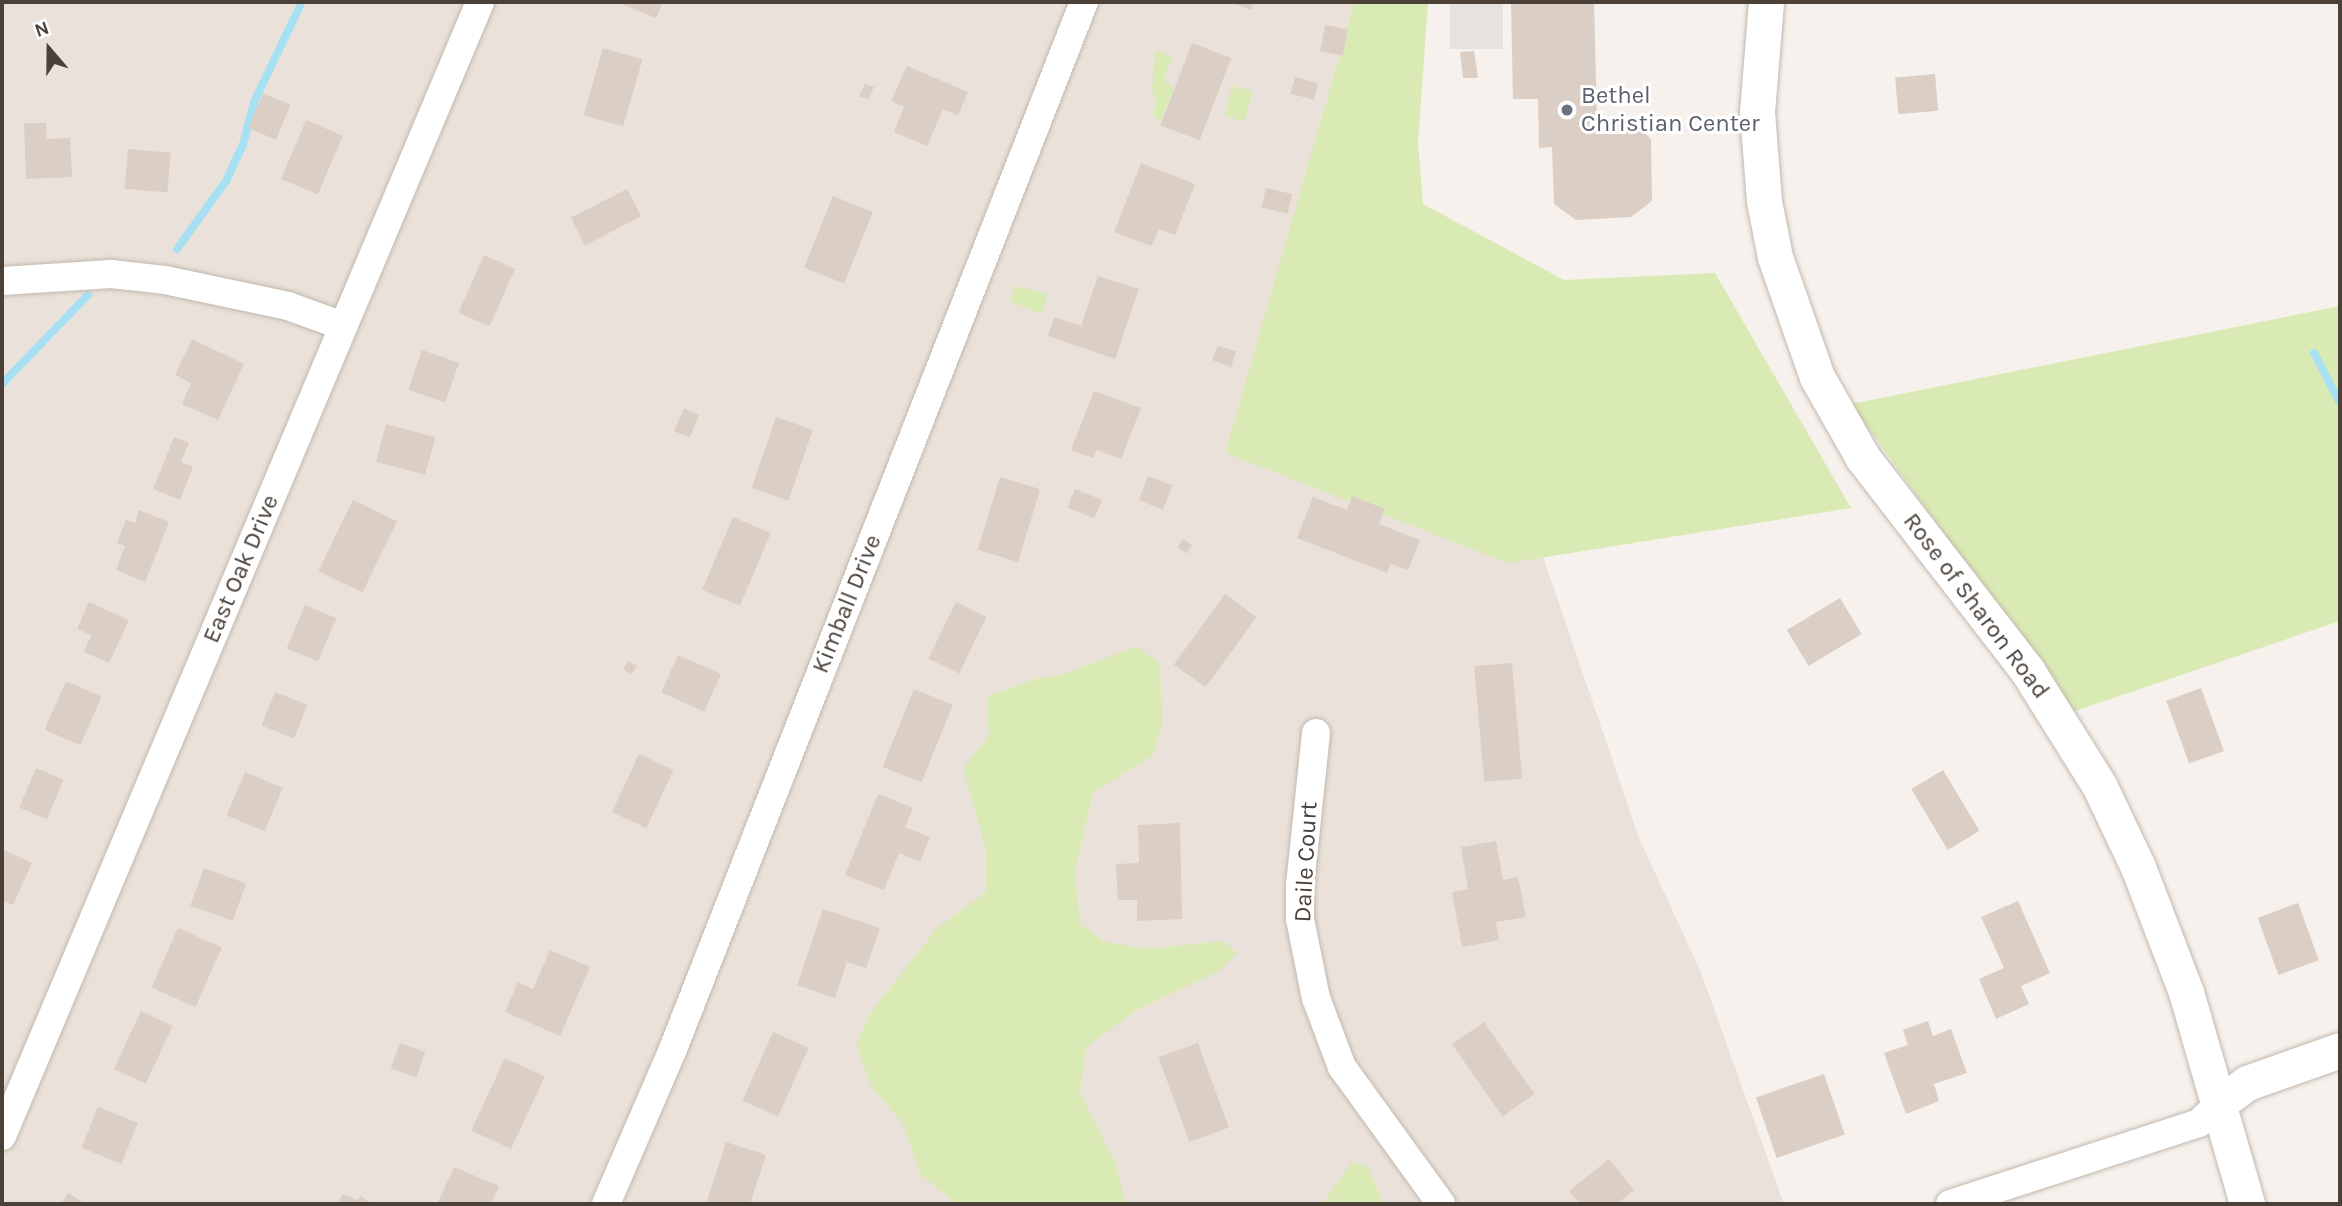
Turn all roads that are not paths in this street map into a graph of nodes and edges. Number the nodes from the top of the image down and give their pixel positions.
1 (480, 2) edge
2 (1084, 2) edge
3 (1766, 2) edge
4 (2, 281) edge
5 (343, 326) junction
6 (1317, 733) dead end
7 (2340, 1050) edge
8 (2221, 1102) junction
9 (2, 1136) edge
10 (606, 1204) edge
11 (1441, 1204) edge
12 (1950, 1204) edge
13 (2247, 1204) edge

1 - 5 street, East Oak Drive
2 - 10 street, Kimball Drive
3 - 8 street, Rose of Sharon Road
4 - 5 street
5 - 9 street, East Oak Drive
6 - 11 street, Daile Court
7 - 8 street
8 - 12 street
8 - 13 street, Rose of Sharon Road

